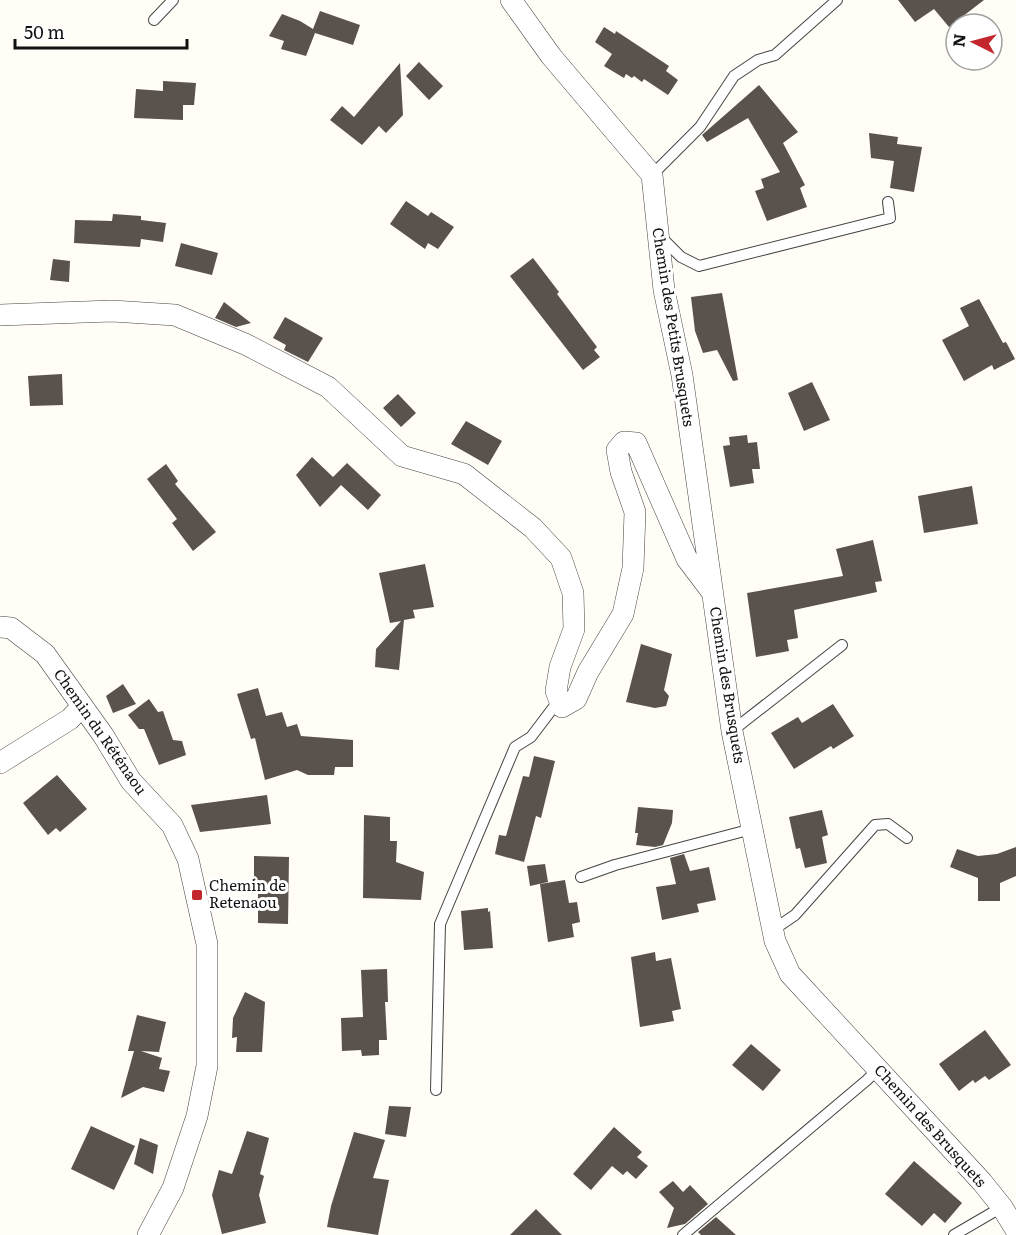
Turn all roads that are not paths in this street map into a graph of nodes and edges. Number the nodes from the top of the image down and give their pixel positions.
1 (173, 0) edge
2 (511, 0) edge
3 (837, 0) edge
4 (154, 20) dead end
5 (652, 175) junction
6 (888, 202) dead end
7 (658, 234) junction
8 (0, 315) edge
9 (713, 593) junction
10 (0, 627) edge
11 (842, 645) dead end
12 (559, 700) junction
13 (82, 706) junction
14 (732, 731) junction
15 (0, 763) edge
16 (752, 829) junction
17 (907, 838) dead end
18 (581, 877) dead end
19 (773, 930) junction
20 (878, 1069) junction
21 (436, 1090) dead end
22 (1002, 1207) junction
23 (1016, 1230) edge
24 (148, 1235) edge
25 (682, 1235) edge
26 (954, 1235) edge

1 - 4 lane
2 - 5 street
3 - 5 lane
5 - 7 street, Chemin des Petits Brusquets
6 - 7 lane
7 - 9 street, Chemin des Petits Brusquets
8 - 12 street
9 - 12 street, Chemin des Brusquets
9 - 14 street, Chemin des Brusquets
10 - 13 street, Chemin du Réténaou
11 - 14 lane
12 - 21 lane
13 - 15 street
13 - 24 street, Chemin du Réténaou
14 - 16 street, Chemin des Brusquets
16 - 18 lane
16 - 19 street, Chemin des Brusquets
17 - 19 lane
19 - 20 street, Chemin des Brusquets
20 - 22 street, Chemin des Brusquets
20 - 25 lane
22 - 23 street, Chemin des Brusquets
22 - 26 lane

